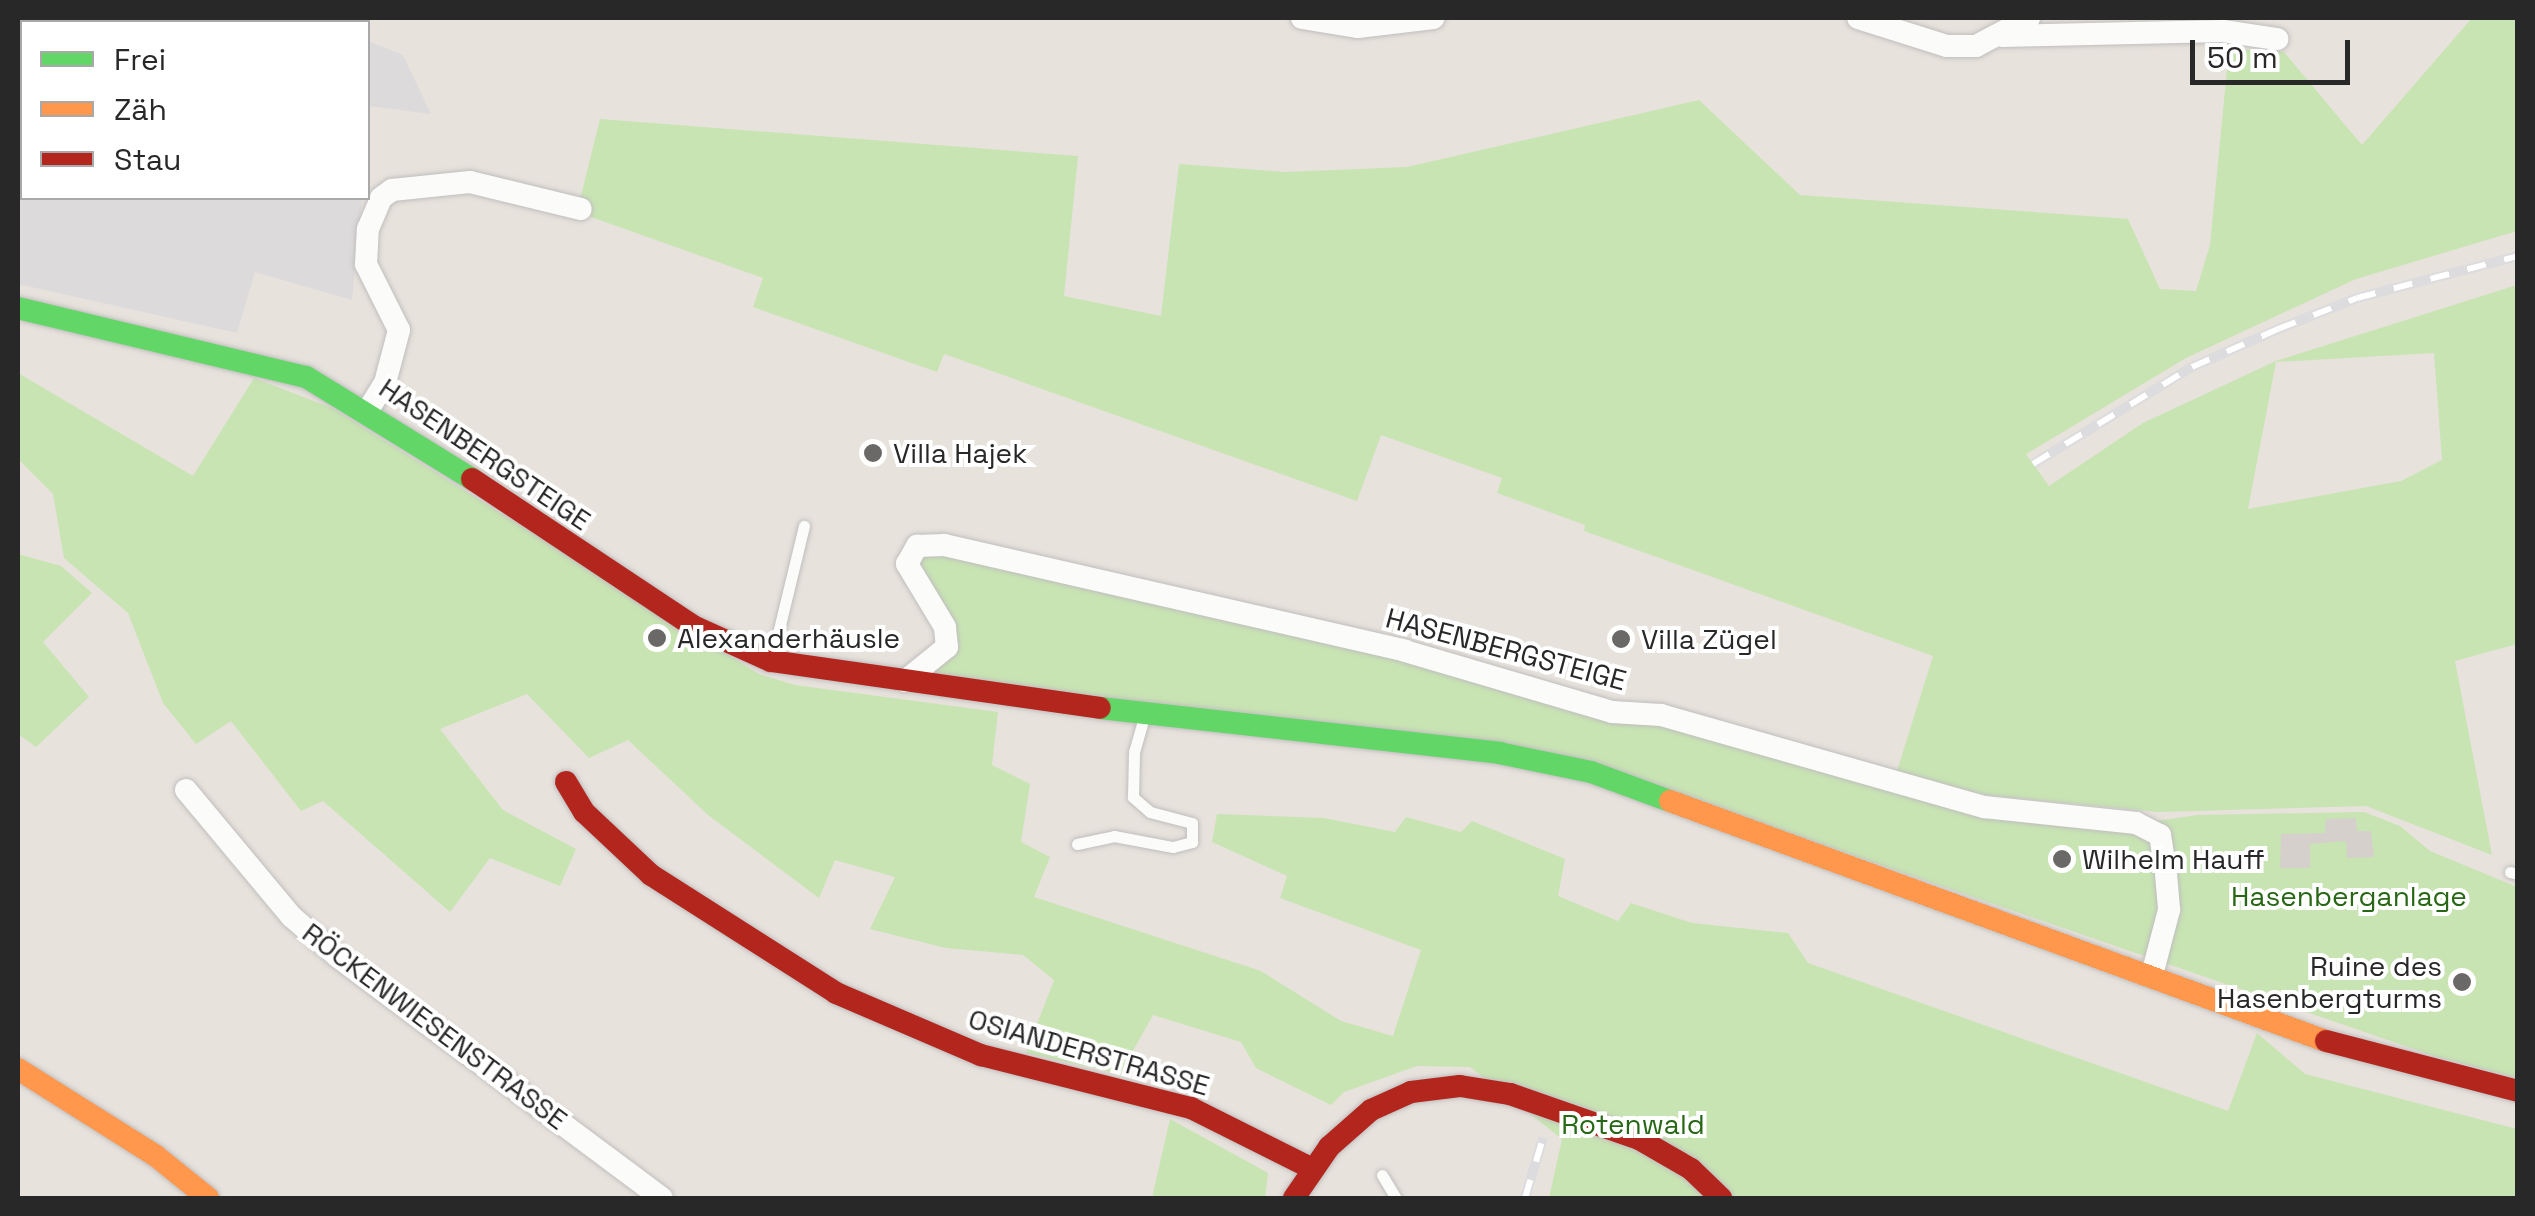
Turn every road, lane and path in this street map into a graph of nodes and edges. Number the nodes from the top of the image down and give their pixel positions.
1 (1302, 18) edge
2 (1433, 18) edge
3 (1858, 18) edge
4 (2029, 18) edge
5 (2002, 36) junction
6 (2278, 38) dead end
7 (581, 209) dead end
8 (18, 308) edge
9 (368, 410) junction
10 (804, 526) dead end
11 (771, 661) junction
12 (905, 681) junction
13 (1145, 712) junction
14 (566, 782) dead end
15 (186, 790) dead end
16 (1077, 844) dead end
17 (2152, 975) junction
18 (18, 1069) edge
19 (2518, 1091) edge
20 (1311, 1168) junction
21 (1382, 1175) dead end
22 (208, 1198) edge
23 (662, 1198) edge
24 (1294, 1198) edge
25 (1396, 1198) edge
26 (1721, 1198) edge

1 - 2 street
3 - 5 street
4 - 5 street
5 - 6 street
7 - 9 street
8 - 9 street, HASENBERGSTEIGE
9 - 11 street, HASENBERGSTEIGE
10 - 11 lane
11 - 12 street, HASENBERGSTEIGE
12 - 13 street, HASENBERGSTEIGE
12 - 17 street, HASENBERGSTEIGE
13 - 16 lane
13 - 17 street, HASENBERGSTEIGE
14 - 20 street, OSIANDERSTRASSE
15 - 23 street, RÖCKENWIESENSTRASSE
17 - 19 street, HASENBERGSTEIGE
18 - 22 street
20 - 24 street
20 - 26 street
21 - 25 lane

